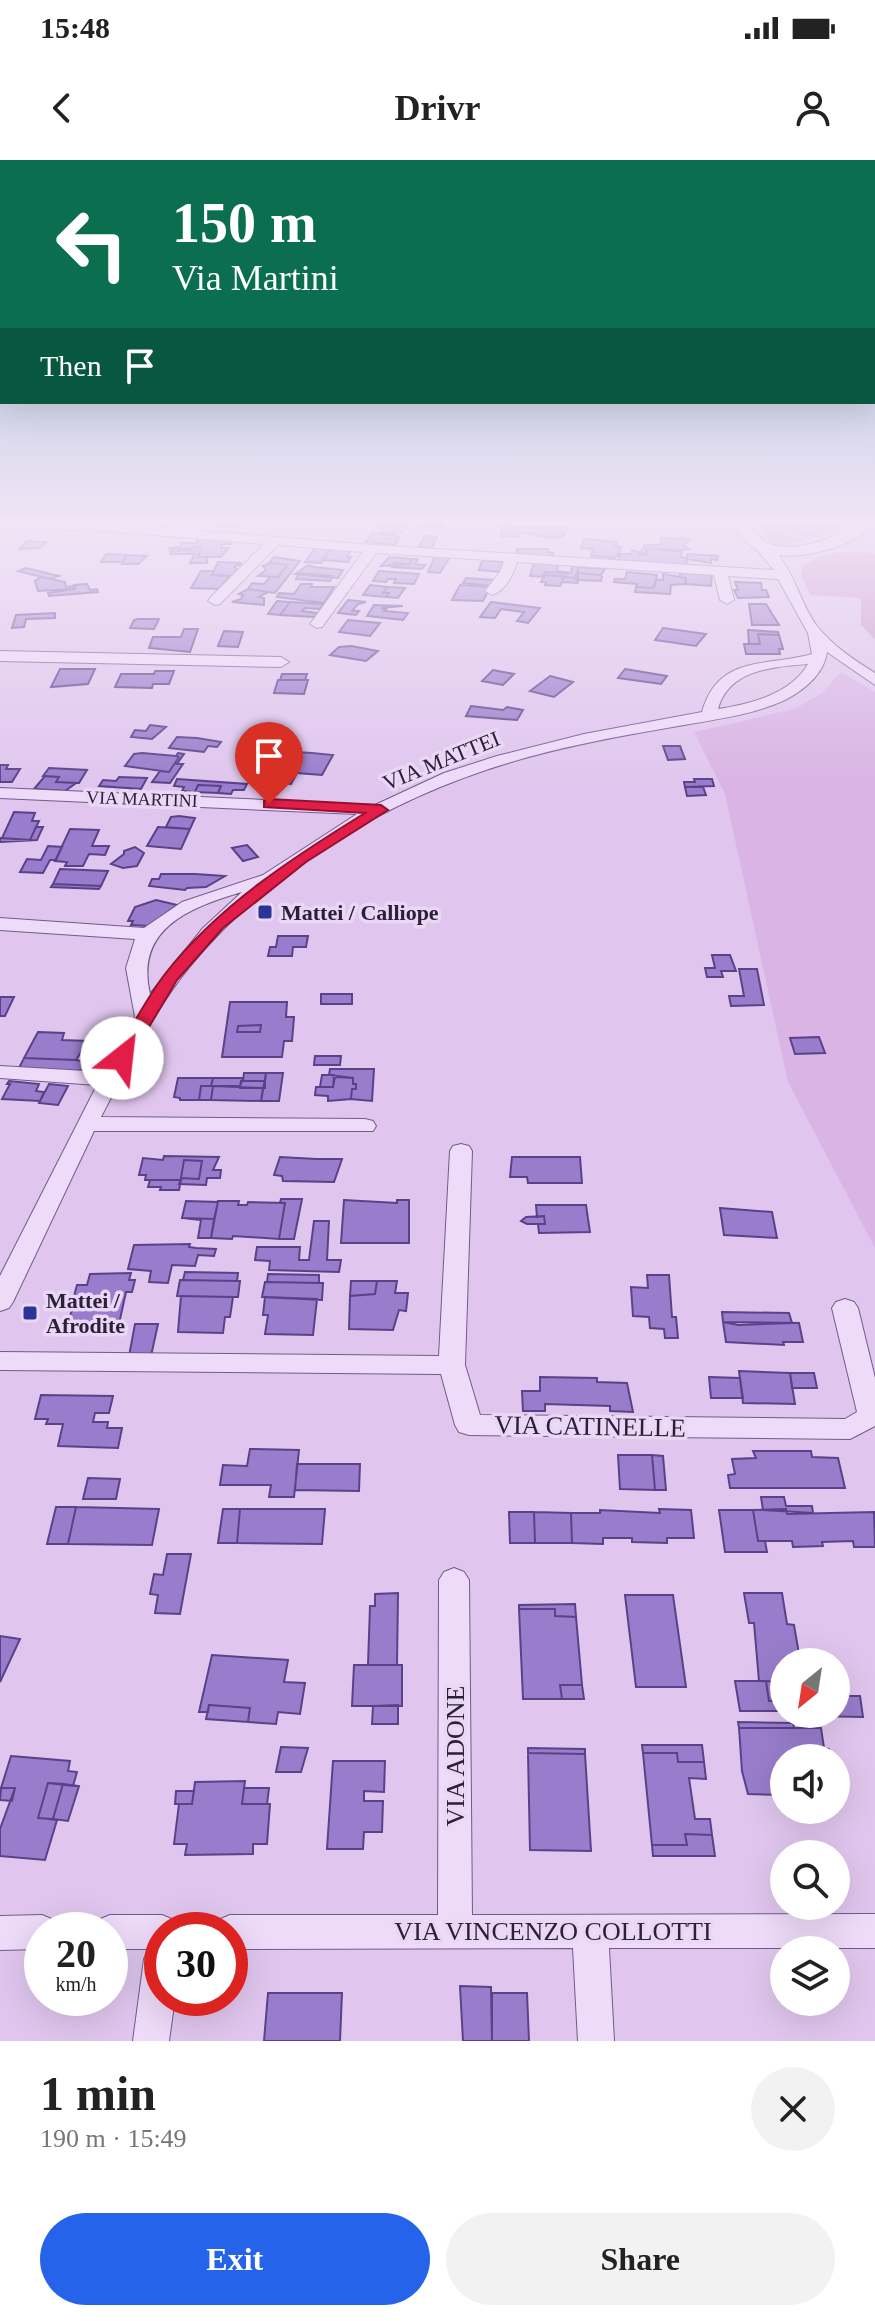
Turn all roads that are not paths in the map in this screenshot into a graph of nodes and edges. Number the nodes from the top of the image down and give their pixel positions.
1 (330, 607) edge
2 (798, 607) edge
3 (317, 624) dead end
4 (815, 633) junction
5 (0, 656) edge
6 (819, 659) junction
7 (281, 662) dead end
8 (875, 680) edge
9 (709, 715) junction
10 (0, 793) edge
11 (381, 810) junction
12 (275, 877) junction
13 (0, 924) edge
14 (151, 934) junction
15 (145, 1016) junction
16 (0, 1072) edge
17 (110, 1079) junction
18 (86, 1124) junction
19 (365, 1126) dead end
20 (461, 1151) dead end
21 (0, 1302) edge
22 (845, 1308) dead end
23 (0, 1361) edge
24 (452, 1365) junction
25 (454, 1580) dead end
26 (455, 1931) junction
27 (590, 1931) junction
28 (875, 1931) edge
29 (24, 1932) edge
30 (248, 1932) edge
31 (0, 1933) edge
32 (154, 2016) edge
33 (151, 2041) edge
34 (596, 2041) edge

1 - 3 street
2 - 4 street
4 - 6 street
4 - 8 street
5 - 7 street
6 - 9 street, VIA MATTEI
6 - 9 street
9 - 11 street, VIA MATTEI
10 - 11 street, VIA MARTINI
11 - 12 street, VIA MATTEI
12 - 14 street
12 - 15 street, VIA MATTEI
13 - 14 street
14 - 15 street
15 - 17 street, VIA MATTEI
16 - 17 street
17 - 18 street, VIA MATTEI
18 - 19 street
18 - 21 street, VIA MATTEI
20 - 24 street
22 - 24 street, VIA CATINELLE
23 - 24 street
25 - 26 street, VIA ADONE
26 - 27 street, VIA VINCENZO COLLOTTI
26 - 30 street, VIA VINCENZO COLLOTTI
27 - 28 street, VIA VINCENZO COLLOTTI
27 - 34 street
29 - 31 street
32 - 33 street

